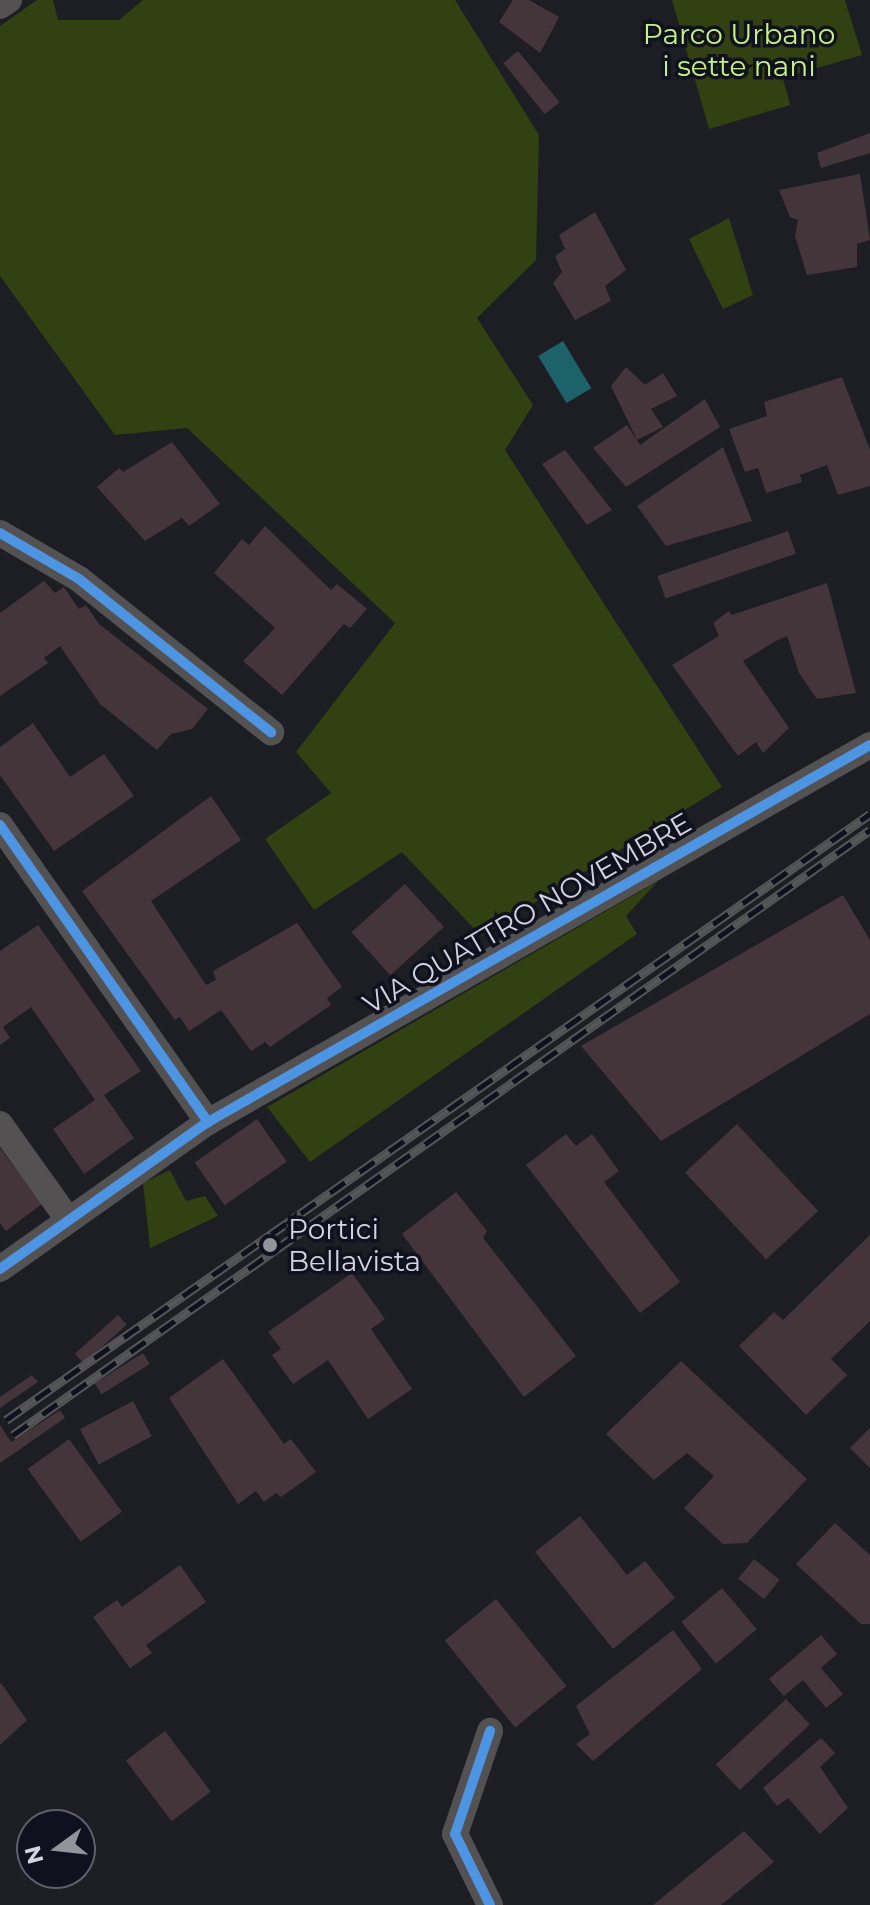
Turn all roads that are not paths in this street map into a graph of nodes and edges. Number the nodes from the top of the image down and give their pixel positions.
1 (9, 0) edge
2 (0, 6) edge
3 (0, 533) edge
4 (271, 732) dead end
5 (870, 745) edge
6 (0, 825) edge
7 (208, 1122) junction
8 (0, 1124) edge
9 (67, 1218) junction
10 (0, 1269) edge
11 (490, 1731) dead end
12 (490, 1905) edge

1 - 2 street
3 - 4 street
5 - 7 street, VIA QUATTRO NOVEMBRE
6 - 7 street
7 - 9 street, VIA QUATTRO NOVEMBRE
8 - 9 street
9 - 10 street
11 - 12 street

